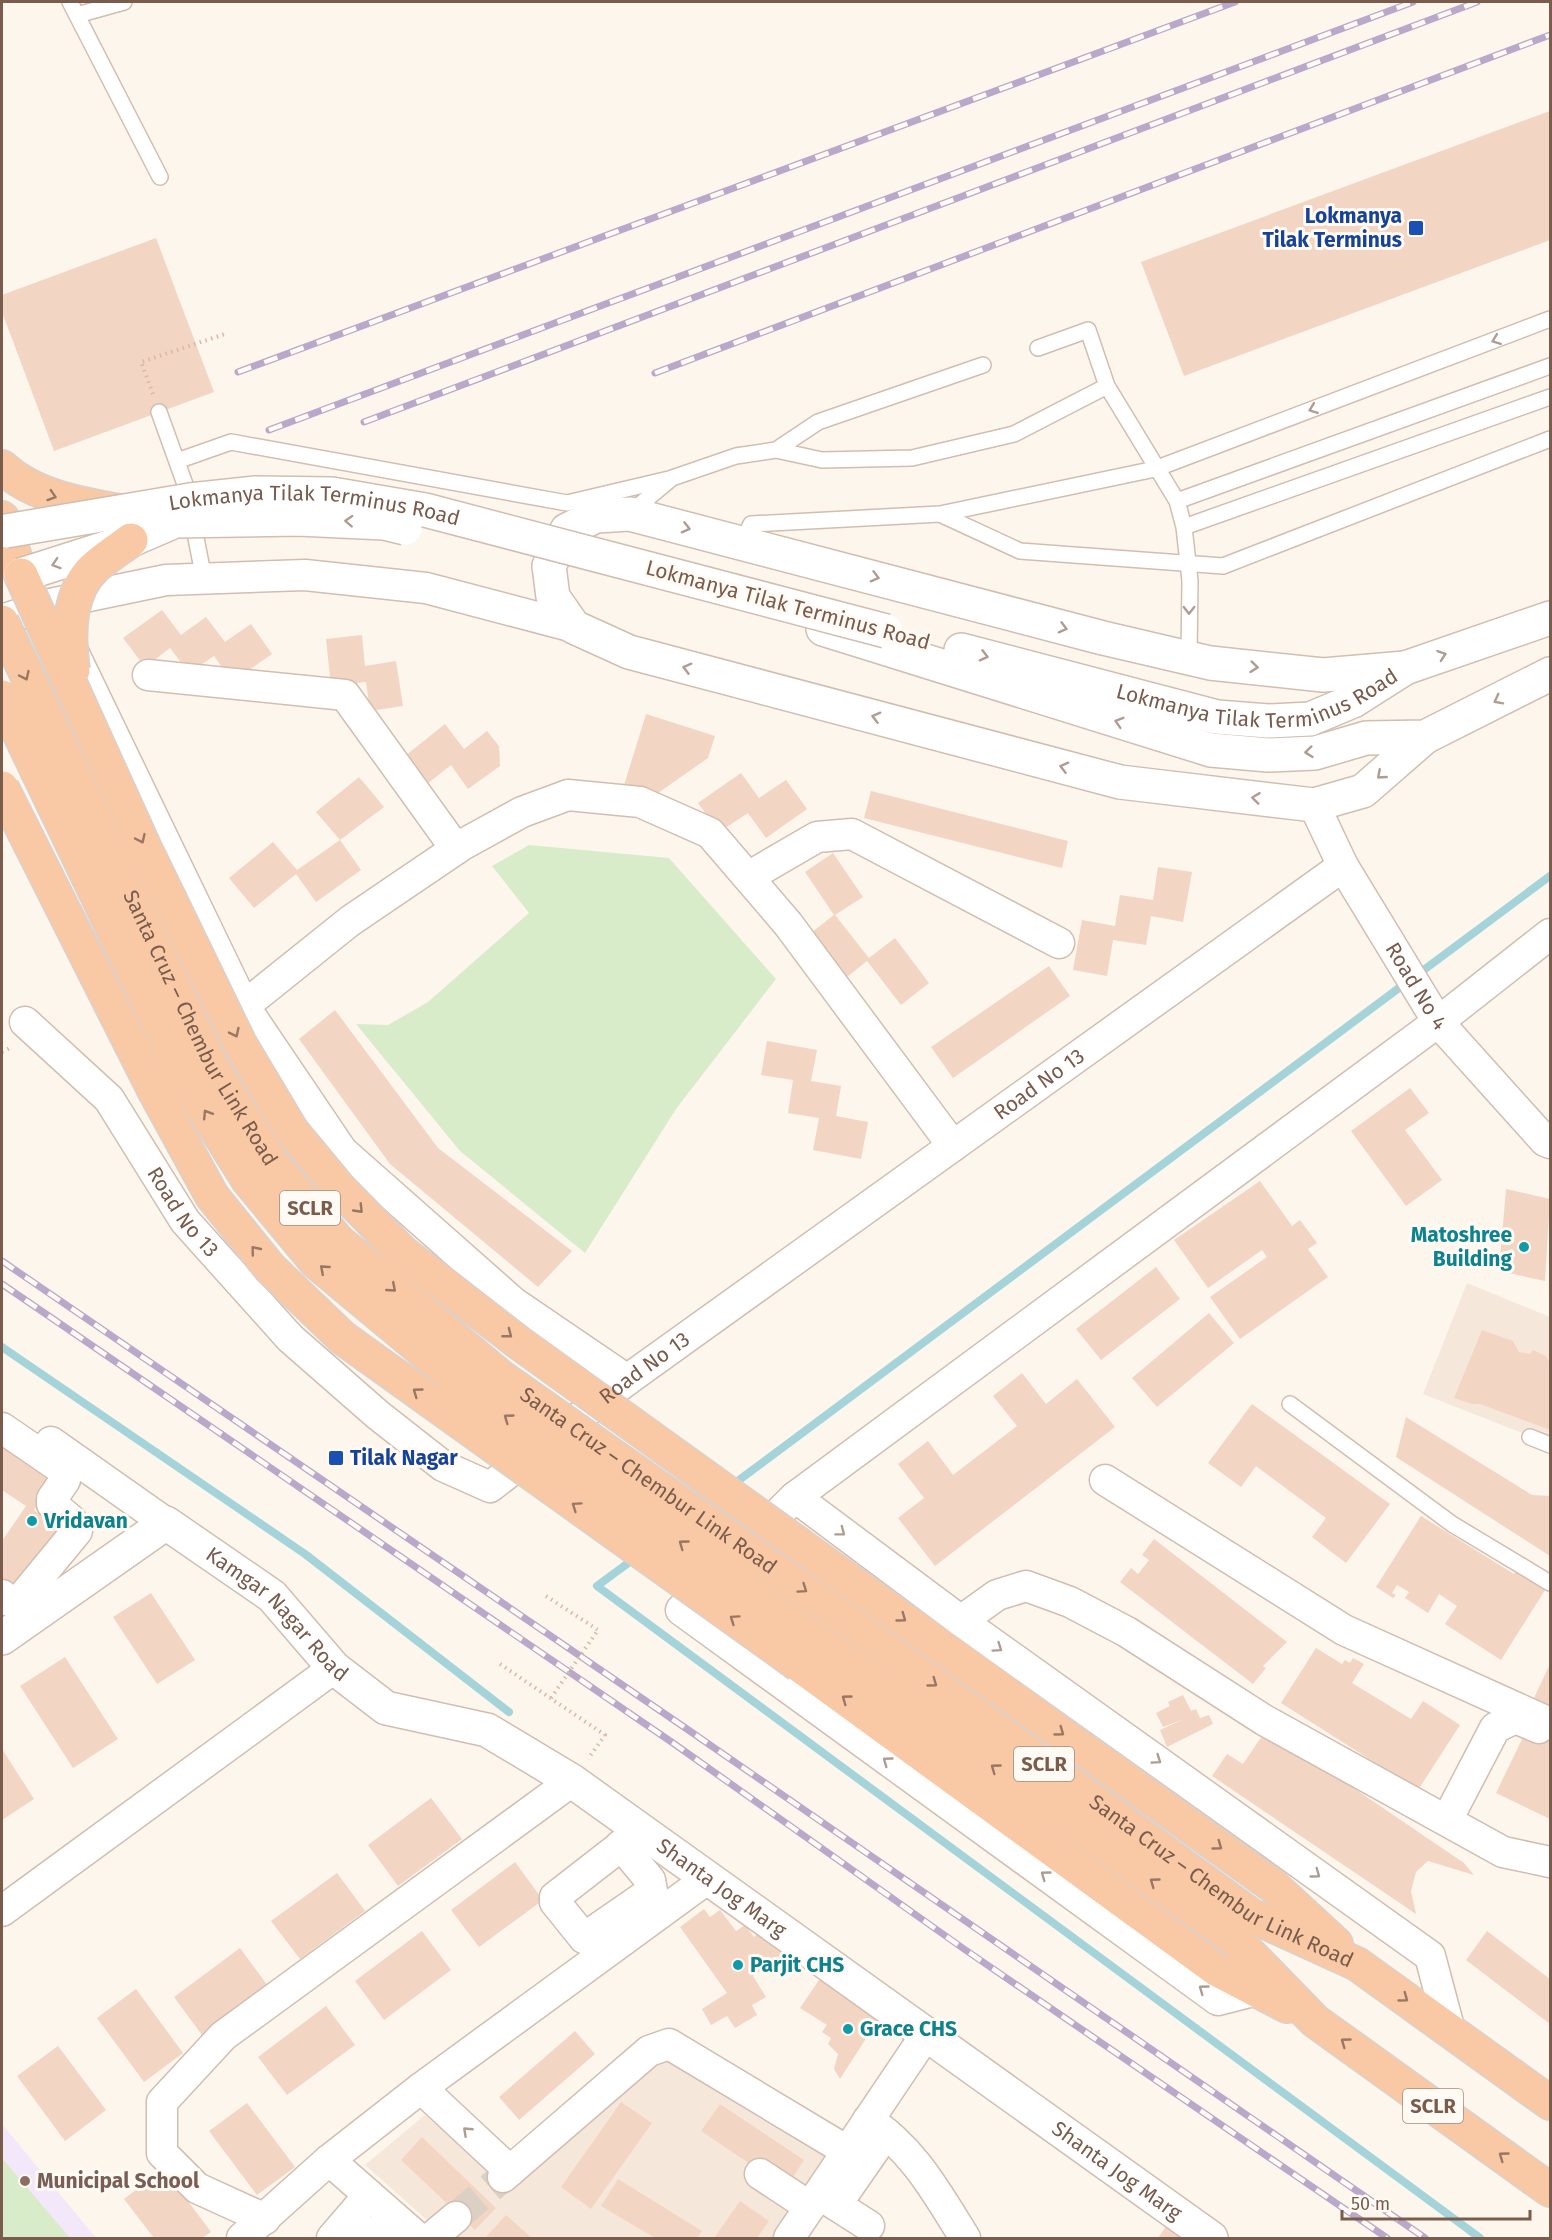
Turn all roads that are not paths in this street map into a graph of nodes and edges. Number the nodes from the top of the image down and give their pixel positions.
1 (124, 2) edge
2 (73, 8) edge
3 (160, 177) dead end
4 (1551, 319) edge
5 (1038, 348) dead end
6 (983, 365) dead end
7 (1551, 366) edge
8 (1107, 386) junction
9 (1551, 397) edge
10 (159, 412) road end
11 (1551, 439) edge
12 (776, 450) junction
13 (177, 461) junction
14 (2, 467) edge
15 (1155, 470) junction
16 (672, 478) junction
17 (1177, 501) junction
18 (630, 514) junction
19 (940, 514) junction
20 (4, 524) edge
21 (130, 526) junction
22 (1184, 527) junction
23 (742, 542) junction
24 (1188, 564) junction
25 (21, 575) junction
26 (204, 579) junction
27 (50, 604) junction
28 (1551, 618) edge
29 (2, 621) edge
30 (574, 627) junction
31 (1189, 657) junction
32 (1405, 668) junction
33 (1551, 674) edge
34 (148, 675) dead end
35 (2, 697) edge
36 (88, 721) junction
37 (1425, 736) junction
38 (2, 788) edge
39 (1314, 805) junction
40 (456, 849) junction
41 (1343, 866) junction
42 (748, 877) junction
43 (1551, 934) edge
44 (1059, 943) dead end
45 (244, 1006) junction
46 (1434, 1015) junction
47 (25, 1022) dead end
48 (1551, 1143) edge
49 (953, 1146) junction
50 (627, 1380) junction
51 (1290, 1404) dead end
52 (2, 1408) edge
53 (2, 1428) edge
54 (1530, 1437) dead end
55 (1551, 1445) edge
56 (42, 1446) junction
57 (1105, 1480) dead end
58 (795, 1497) junction
59 (166, 1523) junction
60 (52, 1562) junction
61 (1551, 1583) edge
62 (79, 1584) junction
63 (2, 1595) edge
64 (961, 1621) junction
65 (2, 1638) edge
66 (808, 1652) junction
67 (334, 1668) junction
68 (386, 1708) joint
69 (1551, 1723) edge
70 (1551, 1734) edge
71 (572, 1781) junction
72 (1447, 1820) junction
73 (631, 1838) junction
74 (1551, 1862) edge
75 (707, 1879) junction
76 (2, 1911) edge
77 (593, 1946) junction
78 (1357, 1964) junction
79 (1257, 1990) junction
80 (1315, 2021) junction
81 (1450, 2031) junction
82 (925, 2036) junction
83 (421, 2088) junction
84 (1551, 2103) edge
85 (877, 2127) junction
86 (847, 2151) junction
87 (329, 2160) junction
88 (760, 2174) dead end
89 (1551, 2190) edge
90 (369, 2196) junction
91 (822, 2202) junction
92 (456, 2217) tunnel mouth
93 (265, 2219) junction
94 (869, 2226) dead end
95 (340, 2230) edge
96 (242, 2238) edge
97 (379, 2238) edge
98 (418, 2238) edge
99 (431, 2238) edge
100 (789, 2238) edge
101 (965, 2238) edge
102 (1211, 2238) edge

1 - 2 lane
2 - 3 lane
4 -> 15 lane
5 - 8 lane
6 - 12 lane
7 - 17 lane
8 - 12 lane
8 - 15 lane
9 - 22 lane
10 - 13 lane
11 - 24 lane
12 - 16 lane
13 - 16 lane
13 - 26 lane
14 -> 21 highway, bridge
15 - 17 lane
15 - 19 lane
16 - 18 lane
17 - 22 lane
18 -> 23 street
18 - 30 street
19 - 23 lane
19 - 24 lane
20 - 21 street, Lokmanya Tilak Terminus Road, bridge
20 - 25 highway
21 -> 25 street, Lokmanya Tilak Terminus Road, bridge
21 -> 32 street, Lokmanya Tilak Terminus Road, bridge
21 - 36 highway, bridge
37 -> 21 street, Lokmanya Tilak Terminus Road, bridge
22 - 24 lane
23 -> 31 street
24 -> 31 lane
25 - 36 highway, bridge
26 - 27 street
26 - 30 street
27 - 29 street
27 - 45 street
32 -> 28 street, Lokmanya Tilak Terminus Road
29 -> 78 highway, Santa Cruz – Chembur Link Road / SCLR, bridge
39 -> 30 street
31 -> 32 street
33 -> 37 street, Lokmanya Tilak Terminus Road
34 - 40 street
66 -> 35 highway, Santa Cruz – Chembur Link Road / SCLR, bridge
36 -> 78 highway, bridge
37 -> 39 street
66 -> 38 highway, bridge
39 - 41 street, Road No 4
40 - 42 street
40 - 45 street
41 - 46 street, Road No 4
41 - 49 street, Road No 13
42 - 44 street
42 - 49 street
43 - 46 street
45 - 50 street
46 - 48 street, Road No 4
46 - 58 street
47 - 50 street, Road No 13
49 - 50 street, Road No 13
51 - 61 lane
52 - 56 street, Kamgar Nagar Road
53 - 56 street
54 - 55 lane
56 - 59 street, Kamgar Nagar Road
56 - 60 street
57 - 69 street
58 -> 64 street
79 -> 58 street
59 - 62 street
59 - 67 street, Kamgar Nagar Road
60 - 62 street
60 - 63 street
62 - 65 street
64 - 72 street
64 -> 81 street
79 -> 66 highway
80 -> 66 highway, Santa Cruz – Chembur Link Road / SCLR
67 - 68 street, Kamgar Nagar Road
67 - 76 street
68 - 71 street, Shanta Jog Marg
70 - 72 street
71 - 73 street, Shanta Jog Marg
71 - 93 street
72 - 74 street
73 - 75 street, Shanta Jog Marg
73 - 77 street
73 - 77 street
75 - 77 street
75 - 82 street, Shanta Jog Marg
77 - 83 street
78 -> 81 highway, Santa Cruz – Chembur Link Road / SCLR
79 - 80 highway
89 -> 80 highway, Santa Cruz – Chembur Link Road / SCLR
81 - 84 highway, Santa Cruz – Chembur Link Road / SCLR
82 - 85 street
82 - 102 street, Shanta Jog Marg
86 -> 83 street
83 - 87 street
85 - 86 street
85 - 91 street
85 - 101 street
86 - 91 street
87 - 90 street
87 - 93 street
88 - 91 street
90 - 95 street
90 - 98 street
91 - 94 street
91 - 100 street
92 - 99 street
93 - 96 street
95 - 97 street

